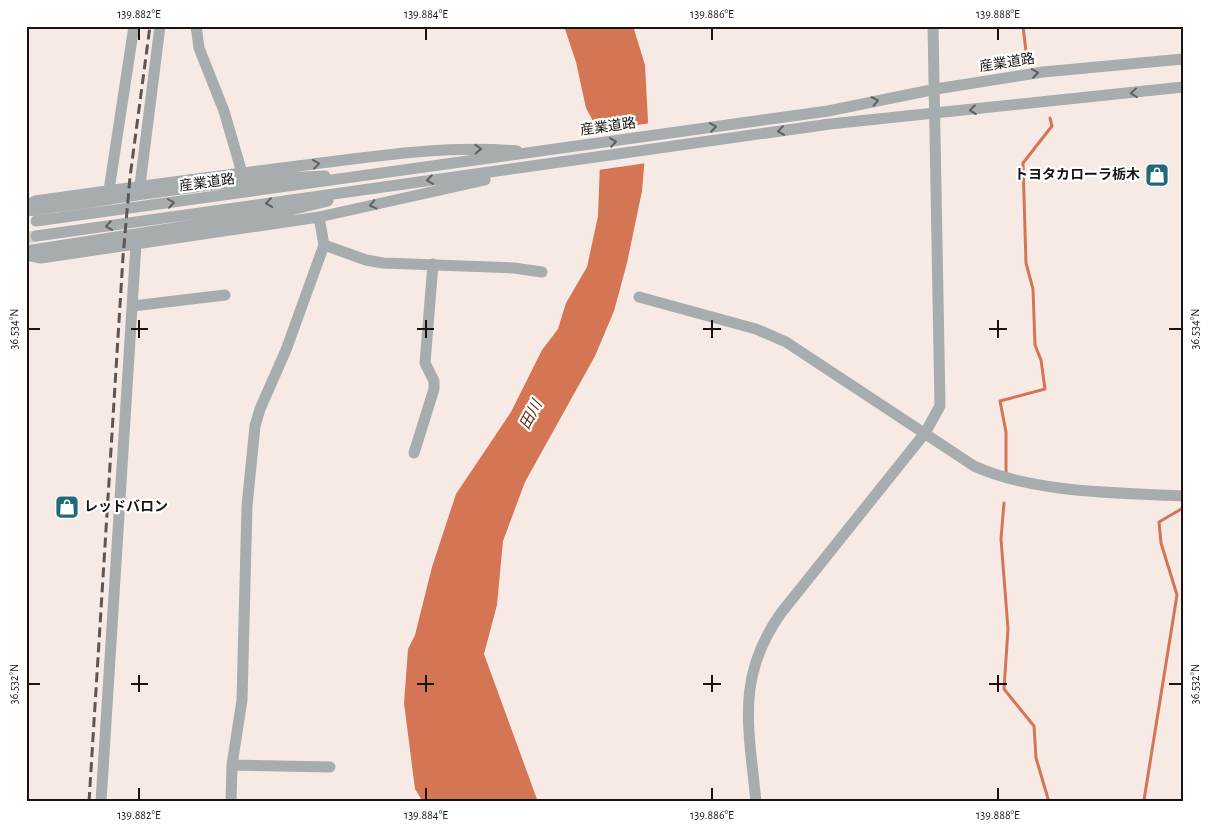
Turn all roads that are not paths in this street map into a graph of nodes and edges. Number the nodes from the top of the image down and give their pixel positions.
1 (134, 26) edge
2 (160, 26) edge
3 (196, 26) edge
4 (933, 26) edge
5 (1183, 59) edge
6 (1183, 88) edge
7 (936, 89) junction
8 (936, 114) junction
9 (538, 153) junction
10 (540, 166) junction
11 (242, 173) junction
12 (388, 174) junction
13 (195, 179) junction
14 (140, 185) junction
15 (390, 186) junction
16 (109, 190) junction
17 (26, 206) edge
18 (26, 212) edge
19 (319, 216) junction
20 (36, 221) dead end
21 (202, 234) junction
22 (36, 236) tunnel mouth
23 (136, 244) junction
24 (324, 245) junction
25 (26, 251) edge
26 (26, 255) edge
27 (433, 264) junction
28 (542, 272) dead end
29 (225, 296) dead end
30 (639, 297) dead end
31 (132, 306) junction
32 (925, 433) junction
33 (414, 453) dead end
34 (1183, 496) edge
35 (232, 765) junction
36 (330, 766) dead end
37 (101, 802) edge
38 (231, 802) edge
39 (756, 802) edge

1 - 16 street
2 - 14 street
3 - 11 street
4 - 7 street
7 -> 5 street, 産業道路
6 -> 8 street, 産業道路
7 - 8 street
9 -> 7 street, 産業道路
8 -> 10 street, 産業道路
8 - 32 street
11 -> 9 street
9 - 12 street, 産業道路
10 -> 15 street, 産業道路
10 -> 19 street
11 - 13 street
12 - 18 street
20 -> 12 street, 産業道路
13 - 14 street
13 - 21 street
14 - 16 street
15 -> 22 street, 産業道路
15 - 25 street
16 - 17 street
19 - 21 street
19 - 24 street
21 - 23 street
23 - 26 street
23 - 31 street
24 - 27 street
24 - 35 street
27 - 28 street
27 - 33 street
29 - 31 street
30 - 32 street
31 - 37 street
32 - 34 street
32 - 39 street
35 - 36 street
35 - 38 street

